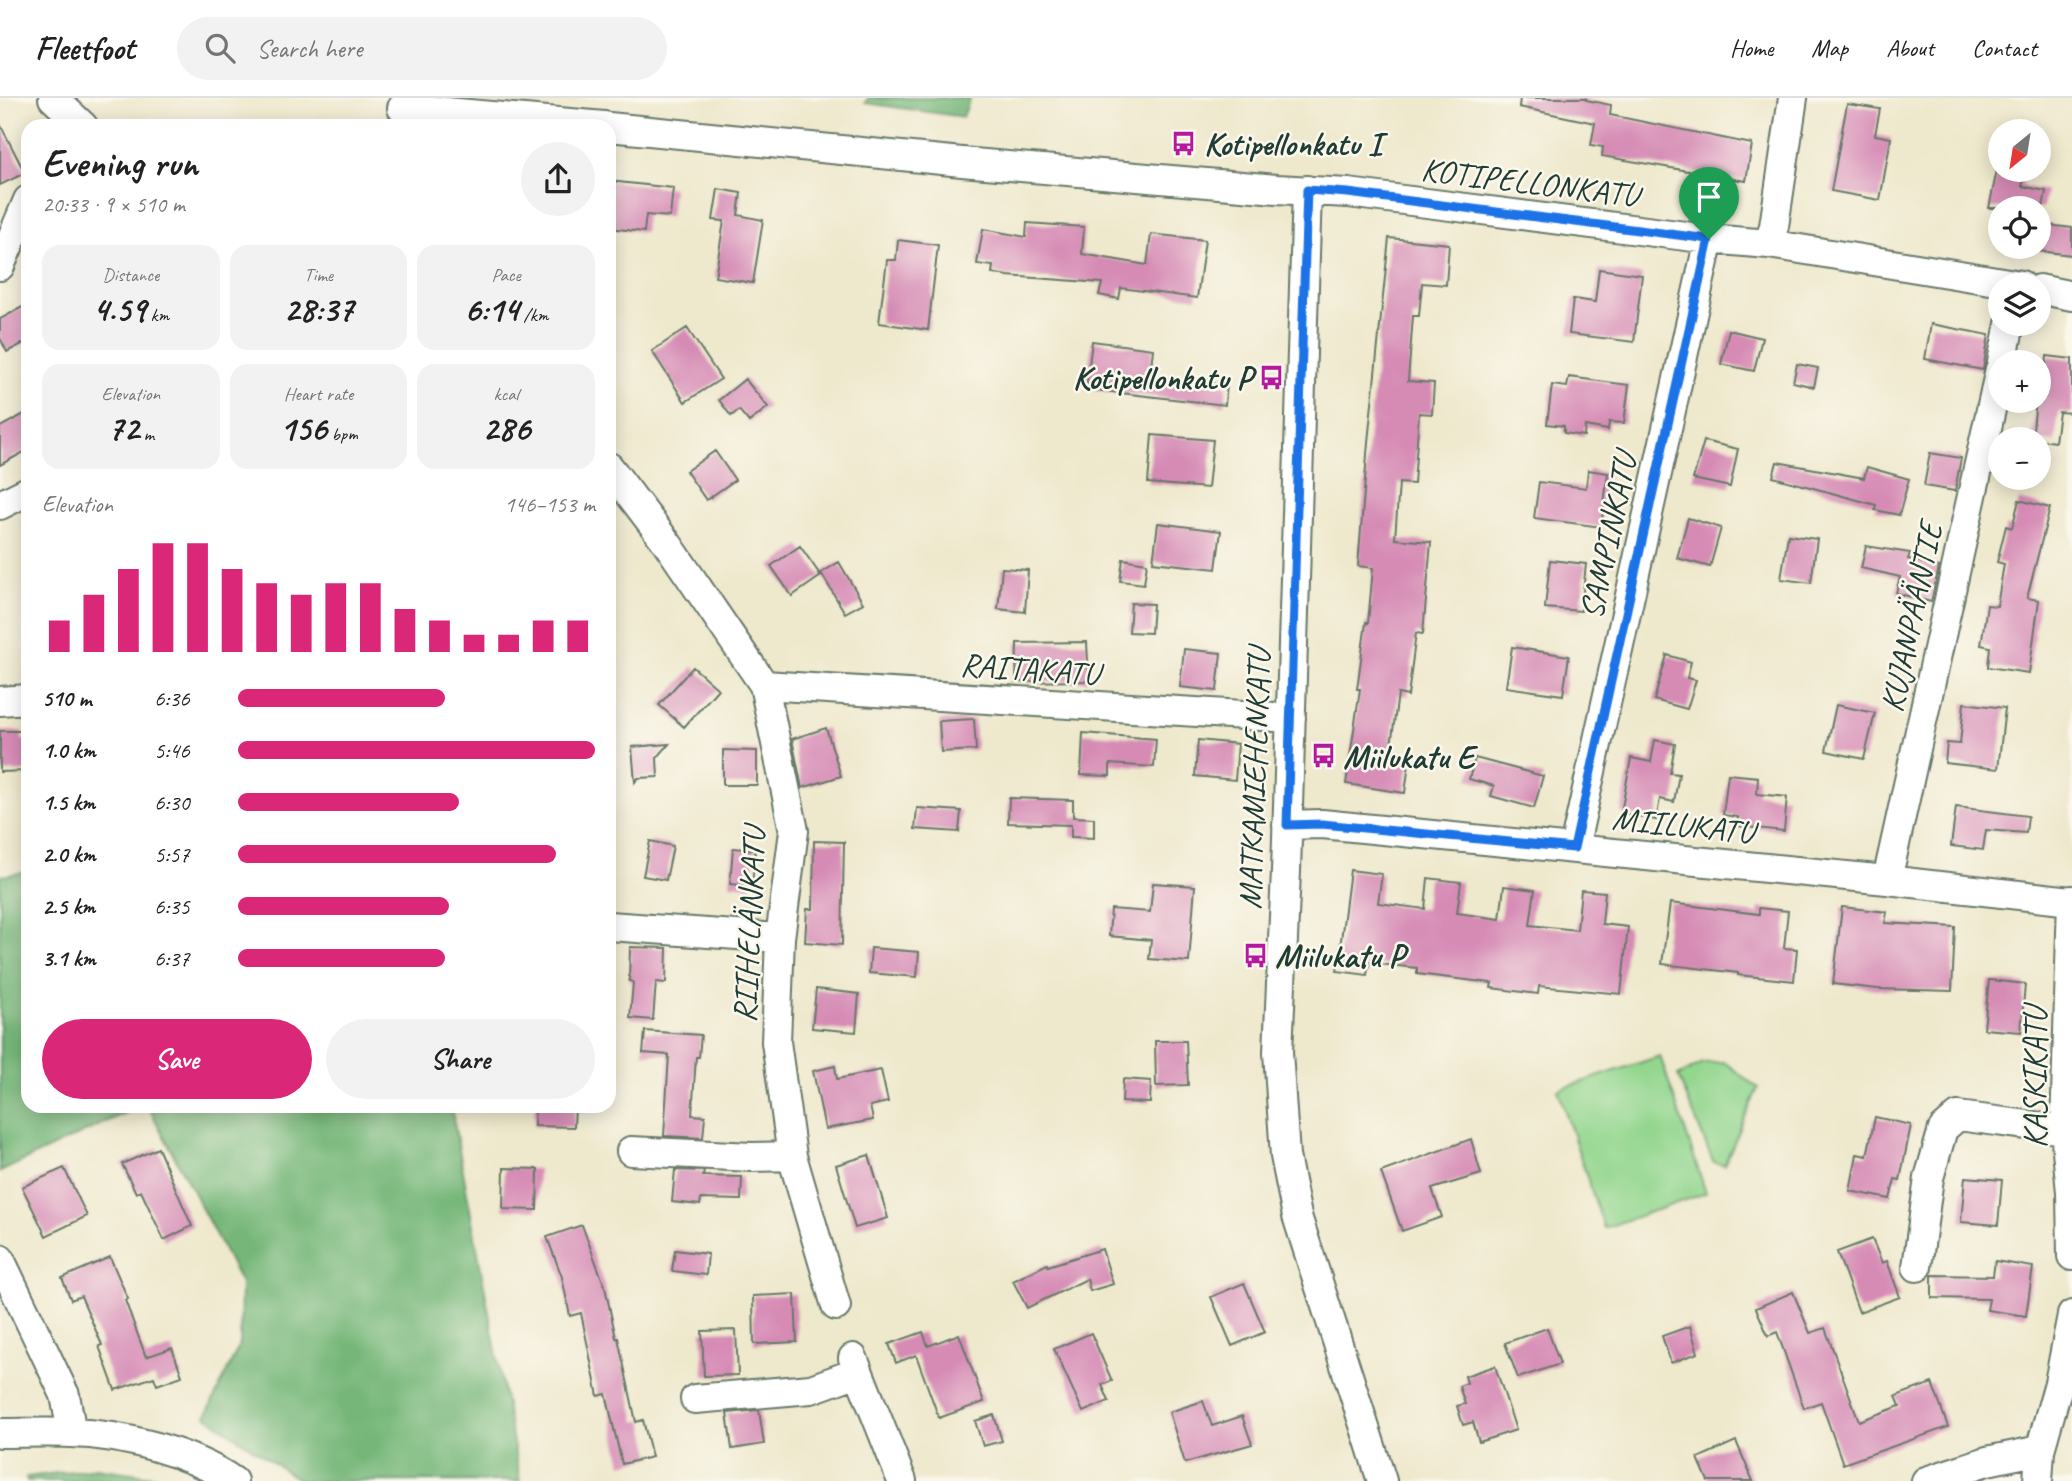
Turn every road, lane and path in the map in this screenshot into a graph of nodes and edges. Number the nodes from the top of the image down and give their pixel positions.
1 (53, 98) edge
2 (1793, 98) edge
3 (409, 108) edge
4 (76, 119) edge
5 (529, 119) edge
6 (616, 127) edge
7 (1307, 190) junction
8 (21, 216) edge
9 (1709, 239) junction
10 (1769, 244) junction
11 (0, 265) edge
12 (1988, 280) edge
13 (2051, 292) edge
14 (2072, 296) edge
15 (1990, 413) edge
16 (616, 476) edge
17 (21, 494) edge
18 (0, 505) edge
19 (764, 685) junction
20 (21, 700) edge
21 (0, 701) edge
22 (1291, 718) junction
23 (1287, 825) junction
24 (1574, 848) junction
25 (1887, 880) junction
26 (2072, 901) edge
27 (616, 927) edge
28 (780, 939) junction
29 (2065, 1129) junction
30 (631, 1151) dead end
31 (792, 1156) junction
32 (2072, 1256) edge
33 (0, 1259) edge
34 (1917, 1267) dead end
35 (836, 1306) dead end
36 (2072, 1315) edge
37 (695, 1399) dead end
38 (0, 1433) edge
39 (72, 1433) junction
40 (2040, 1450) junction
41 (233, 1481) edge
42 (902, 1481) edge
43 (1381, 1481) edge
44 (1927, 1481) edge
45 (2038, 1481) edge

1 - 4 street
2 - 10 street
3 - 5 street, KOTIPELLONKATU
6 - 7 street, KOTIPELLONKATU
7 - 9 street, KOTIPELLONKATU
7 - 22 street, MATKAMIEHENKATU
8 - 11 street
9 - 10 street, KOTIPELLONKATU
9 - 24 street, SAMPINKATU
10 - 12 street, KOTIPELLONKATU
13 - 14 street
15 - 25 street, KUJANPÄÄNTIE
16 - 19 street, RIIHELÄNKATU
17 - 18 street
19 - 22 street, RAITAKATU
19 - 28 street, RIIHELÄNKATU
20 - 21 street
22 - 23 street, MATKAMIEHENKATU
23 - 24 street, MIILUKATU
23 - 43 street, MATKAMIEHENKATU
24 - 25 street, MIILUKATU
25 - 26 street, MIILUKATU
26 - 29 street, KASKIKATU
27 - 28 street
28 - 31 street, RIIHELÄNKATU
29 - 32 street, KASKIKATU
29 - 34 street
30 - 31 street
31 - 35 street, RIIHELÄNKATU
33 - 39 street
36 - 40 street
37 - 42 street
38 - 39 street
39 - 41 street
40 - 44 street
40 - 45 street

